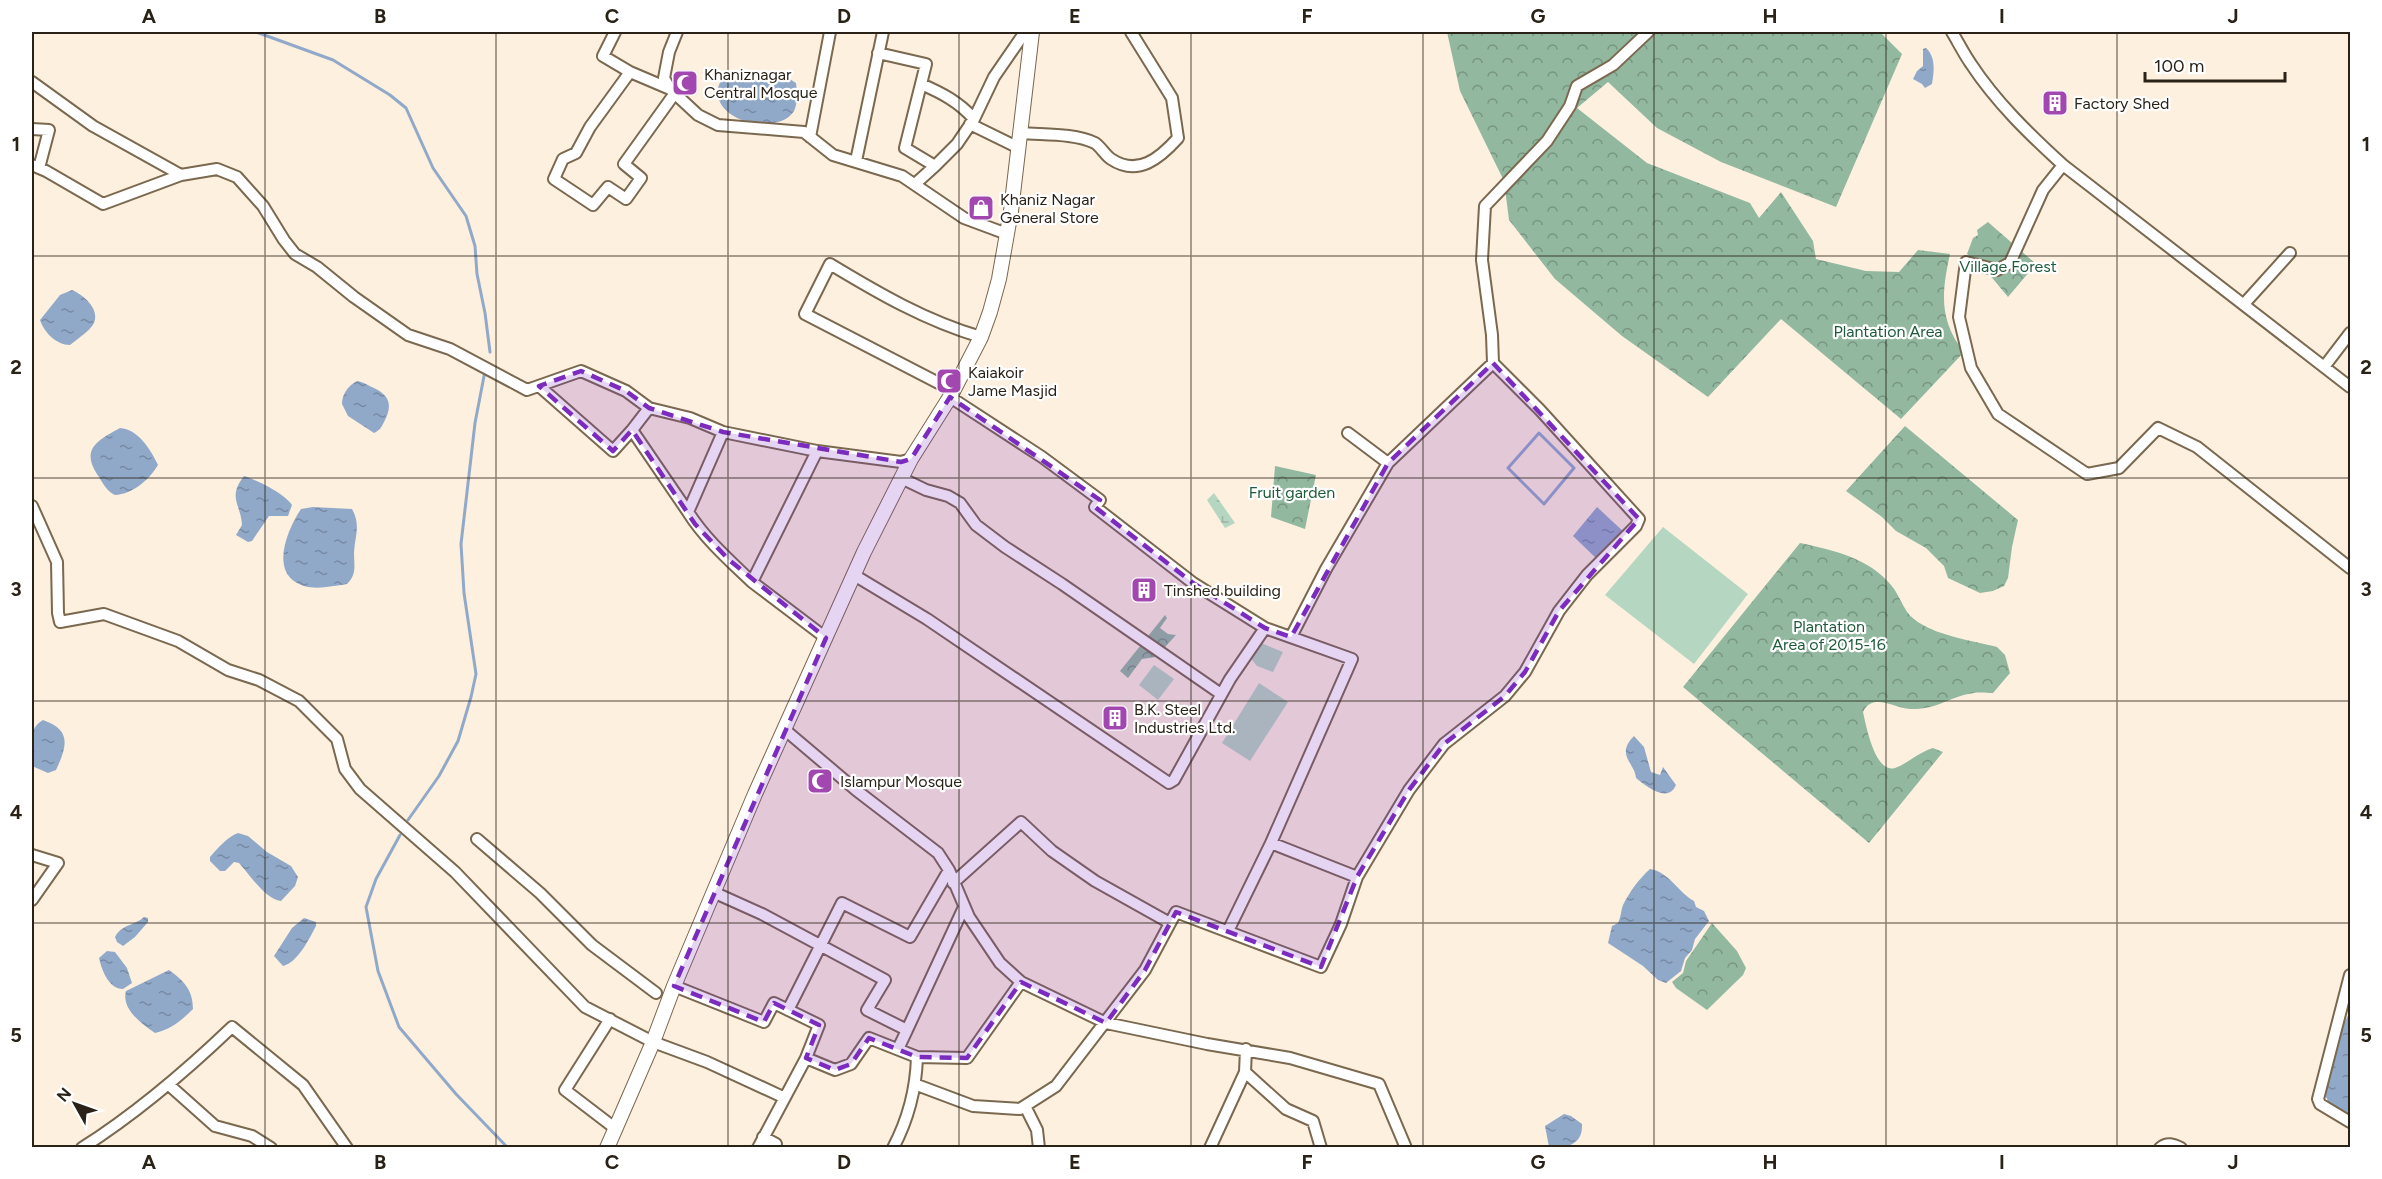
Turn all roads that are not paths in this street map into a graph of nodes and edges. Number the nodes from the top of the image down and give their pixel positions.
1 (615, 32) edge
2 (677, 32) edge
3 (830, 32) edge
4 (883, 32) edge
5 (1025, 32) edge
6 (1032, 32) edge
7 (1131, 32) edge
8 (1648, 32) edge
9 (1952, 32) edge
10 (878, 53) junction
11 (630, 72) junction
12 (32, 82) edge
13 (921, 84) junction
14 (672, 91) junction
15 (986, 95) junction
16 (962, 106) junction
17 (972, 122) junction
18 (32, 129) edge
19 (1022, 133) junction
20 (810, 137) junction
21 (1019, 148) junction
22 (856, 161) junction
23 (2063, 165) junction
24 (35, 166) edge
25 (934, 166) junction
26 (182, 175) junction
27 (915, 184) junction
28 (1007, 234) junction
29 (2290, 253) dead end
30 (2244, 304) junction
31 (2350, 333) edge
32 (981, 336) junction
33 (1493, 363) junction
34 (2324, 367) junction
35 (539, 386) junction
36 (2350, 387) edge
37 (952, 394) junction
38 (649, 408) junction
39 (632, 430) junction
40 (723, 432) junction
41 (1348, 433) dead end
42 (817, 451) junction
43 (911, 459) junction
44 (1388, 463) junction
45 (901, 478) junction
46 (32, 506) edge
47 (688, 512) junction
48 (2350, 568) edge
49 (854, 575) junction
50 (752, 582) junction
51 (1265, 628) junction
52 (1291, 637) junction
53 (826, 638) junction
54 (1221, 694) junction
55 (784, 729) junction
56 (477, 839) dead end
57 (1271, 843) junction
58 (32, 855) edge
59 (949, 870) junction
60 (1357, 877) junction
61 (953, 883) junction
62 (713, 892) junction
63 (32, 900) edge
64 (964, 907) junction
65 (1170, 923) junction
66 (1228, 931) junction
67 (821, 945) junction
68 (2350, 975) edge
69 (1021, 982) junction
70 (674, 986) junction
71 (656, 993) dead end
72 (788, 1010) junction
73 (610, 1019) junction
74 (1106, 1023) junction
75 (908, 1030) junction
76 (653, 1042) junction
77 (898, 1049) junction
78 (1246, 1049) junction
79 (917, 1057) junction
80 (806, 1058) junction
81 (1245, 1072) junction
82 (169, 1084) junction
83 (917, 1085) junction
84 (783, 1096) junction
85 (1025, 1106) junction
86 (2350, 1122) edge
87 (616, 1129) junction
88 (763, 1137) junction
89 (82, 1148) edge
90 (271, 1148) edge
91 (347, 1148) edge
92 (608, 1148) edge
93 (758, 1148) edge
94 (774, 1148) edge
95 (893, 1148) edge
96 (1039, 1148) edge
97 (1210, 1148) edge
98 (1321, 1148) edge
99 (1406, 1148) edge
100 (2160, 1148) edge
101 (2181, 1148) edge

1 - 11 street
2 - 14 street
3 - 20 street
4 - 10 street
5 - 15 street
6 - 19 street
7 - 19 street
8 - 33 street
9 - 23 street
10 - 13 street
10 - 22 street
11 - 14 street
11 - 14 street
12 - 26 street
13 - 16 street
13 - 25 street
14 - 20 street
15 - 16 street
15 - 17 street
16 - 17 street
17 - 21 street
17 - 25 street
18 - 24 street
19 - 21 street
20 - 22 street
21 - 28 street
22 - 27 street
23 - 30 street
23 - 48 street
24 - 26 street
25 - 27 street
26 - 35 street
27 - 28 street
28 - 32 street
29 - 30 street
30 - 34 street
31 - 34 street
32 - 37 street
32 - 37 street
33 - 44 street
33 - 60 street
34 - 36 street
35 - 38 street
35 - 39 street
37 - 43 street
37 - 51 street
38 - 39 street
38 - 40 street
39 - 47 street
40 - 42 street
40 - 47 street
41 - 44 street
42 - 43 street
42 - 50 street
43 - 45 street
44 - 52 street
45 - 49 street
45 - 54 street
46 - 73 street
47 - 50 street
49 - 53 street
49 - 54 street
50 - 53 street
51 - 52 street
51 - 54 street
52 - 57 street
53 - 55 street
55 - 59 street
55 - 62 street
56 - 71 street
57 - 60 street
57 - 66 street
58 - 63 street
59 - 61 street
59 - 67 street
60 - 66 street
61 - 64 street
61 - 65 street
62 - 67 street
62 - 70 street
64 - 69 street
64 - 75 street
65 - 66 street
65 - 74 street
67 - 72 street
67 - 75 street
68 - 86 street
69 - 74 street
69 - 79 street
70 - 72 street
70 - 76 street
72 - 80 street
73 - 76 street
73 - 87 street
74 - 78 street
74 - 85 street
75 - 77 street
76 - 84 street
76 - 87 street
77 - 79 street
77 - 80 street
78 - 81 street
78 - 99 street
79 - 83 street
80 - 84 street
81 - 97 street
81 - 98 street
82 - 89 street
82 - 90 street
82 - 91 street
83 - 85 street
83 - 95 street
84 - 88 street
85 - 96 street
87 - 92 street
88 - 93 street
88 - 94 street
100 - 101 street

